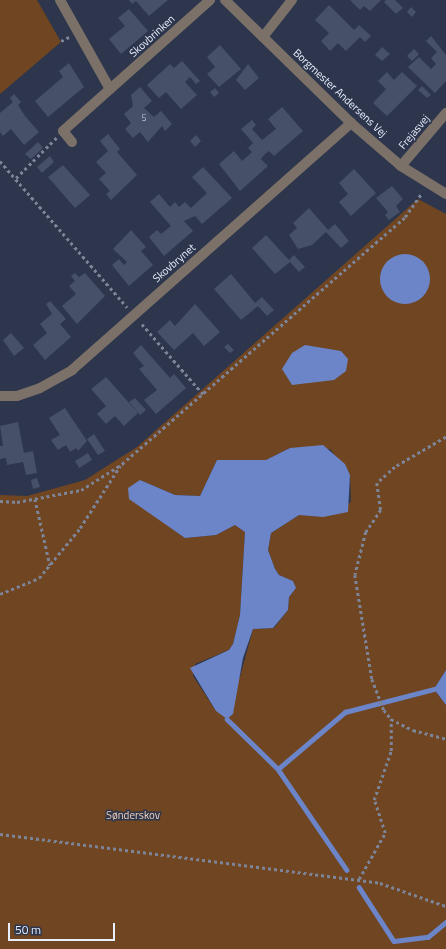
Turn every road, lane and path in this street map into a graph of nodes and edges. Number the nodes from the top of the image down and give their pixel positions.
1 (60, 0) edge
2 (210, 0) edge
3 (225, 0) edge
4 (292, 0) edge
5 (263, 37) junction
6 (110, 90) junction
7 (446, 114) edge
8 (351, 123) junction
9 (63, 131) junction
10 (72, 142) dead end
11 (0, 161) edge
12 (401, 166) junction
13 (16, 178) junction
14 (428, 184) junction
15 (446, 194) edge
16 (134, 314) junction
17 (204, 395) junction
18 (0, 396) edge
19 (446, 437) edge
20 (122, 464) junction
21 (35, 499) junction
22 (0, 502) edge
23 (50, 566) junction
24 (0, 594) edge
25 (391, 719) junction
26 (446, 739) edge
27 (0, 834) edge
28 (359, 879) junction
29 (446, 906) edge

1 - 6 street
2 - 6 street, Skovbrinken
3 - 5 street, Borgmester Andersens Vej
4 - 5 street
5 - 8 street, Borgmester Andersens Vej
6 - 9 street, Skovbrinken
7 - 12 street, Frejasvej
8 - 12 street, Borgmester Andersens Vej
8 - 16 street, Skovbrynet
9 - 10 street
9 - 13 path
11 - 13 path
12 - 14 street, Borgmester Andersens Vej
13 - 16 path
14 - 15 street, Borgmester Andersens Vej
14 - 17 path
16 - 17 path
16 - 18 street, Skovbrynet
17 - 20 path
19 - 25 path
20 - 21 path
20 - 23 path
21 - 22 path
21 - 23 path
23 - 24 path
25 - 26 path
25 - 28 path
27 - 28 path
28 - 29 path

